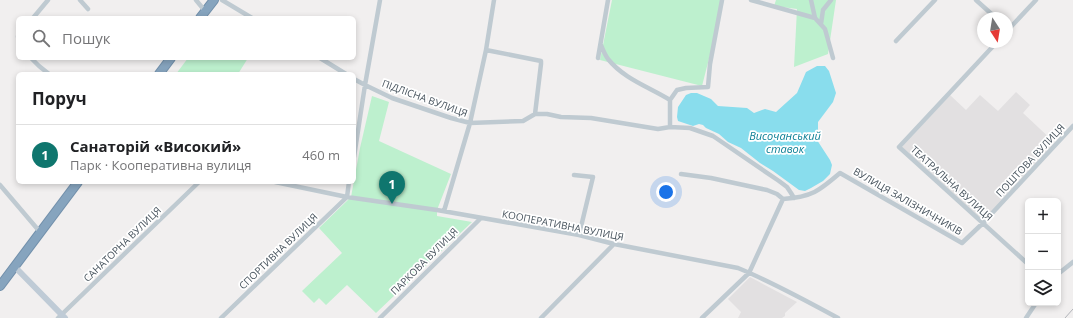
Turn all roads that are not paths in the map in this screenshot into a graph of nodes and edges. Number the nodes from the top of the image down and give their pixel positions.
1 (48, 0) edge
2 (80, 0) edge
3 (196, 0) edge
4 (214, 0) edge
5 (222, 0) edge
6 (380, 0) edge
7 (494, 0) edge
8 (608, 0) edge
9 (722, 0) edge
10 (751, 0) edge
11 (811, 0) edge
12 (831, 0) edge
13 (935, 0) edge
14 (976, 0) edge
15 (1036, 0) edge
16 (88, 9) dead end
17 (989, 12) edge
18 (203, 15) edge
19 (35, 16) edge
20 (249, 16) edge
21 (815, 18) junction
22 (821, 24) junction
23 (1013, 25) edge
24 (896, 41) dead end
25 (601, 45) junction
26 (991, 48) edge
27 (486, 50) junction
28 (598, 58) dead end
29 (833, 58) dead end
30 (33, 60) edge
31 (170, 60) edge
32 (323, 60) edge
33 (46, 72) edge
34 (160, 72) edge
35 (343, 72) edge
36 (356, 79) edge
37 (365, 85) junction
38 (670, 100) junction
39 (535, 114) junction
40 (470, 123) junction
41 (1073, 126) edge
42 (670, 127) junction
43 (356, 144) edge
44 (681, 174) dead end
45 (574, 175) dead end
46 (76, 184) edge
47 (197, 184) edge
48 (285, 184) edge
49 (350, 184) edge
50 (0, 185) edge
51 (347, 197) junction
52 (794, 198) junction
53 (783, 199) junction
54 (444, 211) junction
55 (481, 218) junction
56 (983, 223) junction
57 (40, 232) junction
58 (579, 235) junction
59 (614, 244) junction
60 (1025, 261) edge
61 (1073, 262) edge
62 (15, 267) junction
63 (1061, 272) edge
64 (749, 273) junction
65 (0, 286) edge
66 (1034, 306) edge
67 (62, 317) edge
68 (221, 318) edge
69 (380, 318) edge
70 (541, 318) edge
71 (702, 318) edge
72 (838, 318) edge
73 (1026, 318) edge

1 - 19 street
2 - 16 street
3 - 18 street
4 - 18 highway
5 - 20 street
6 - 37 street
7 - 27 street
8 - 25 street
9 - 38 street
10 - 21 street
11 - 21 street
12 - 22 street
13 - 24 street
14 - 17 street
15 - 23 street
21 - 22 street
22 - 29 street
25 - 28 street
25 - 38 street
26 - 56 street, ТЕАТРАЛЬНА ВУЛИЦЯ
27 - 39 street
27 - 40 street
30 - 33 street
31 - 34 highway
32 - 35 street
36 - 37 street, ПІДЛІСНА ВУЛИЦЯ
37 - 40 street, ПІДЛІСНА ВУЛИЦЯ
37 - 43 street
38 - 42 street
39 - 40 street, ПІДЛІСНА ВУЛИЦЯ
39 - 42 street, ПІДЛІСНА ВУЛИЦЯ
40 - 54 street
41 - 56 street, ПОШТОВА ВУЛИЦЯ
42 - 52 street, ПІДЛІСНА ВУЛИЦЯ
44 - 53 street
45 - 58 street
46 - 57 highway
47 - 67 street, САНАТОРНА ВУЛИЦЯ
48 - 51 street, КООПЕРАТИВНА ВУЛИЦЯ
49 - 51 street
50 - 57 street
51 - 54 street, КООПЕРАТИВНА ВУЛИЦЯ
51 - 68 street, СПОРТИВНА ВУЛИЦЯ
52 - 53 street
52 - 56 street, ВУЛИЦЯ ЗАЛІЗНИЧНИКІВ
53 - 64 street
54 - 55 street, КООПЕРАТИВНА ВУЛИЦЯ
55 - 58 street, КООПЕРАТИВНА ВУЛИЦЯ
55 - 69 street, ПАРКОВА ВУЛИЦЯ
56 - 60 street, ТЕАТРАЛЬНА ВУЛИЦЯ
57 - 62 highway
58 - 59 street, КООПЕРАТИВНА ВУЛИЦЯ
59 - 64 street, КООПЕРАТИВНА ВУЛИЦЯ
59 - 70 street
61 - 63 street
62 - 65 highway
62 - 67 street
64 - 71 street
64 - 72 street, КООПЕРАТИВНА ВУЛИЦЯ
66 - 73 street

